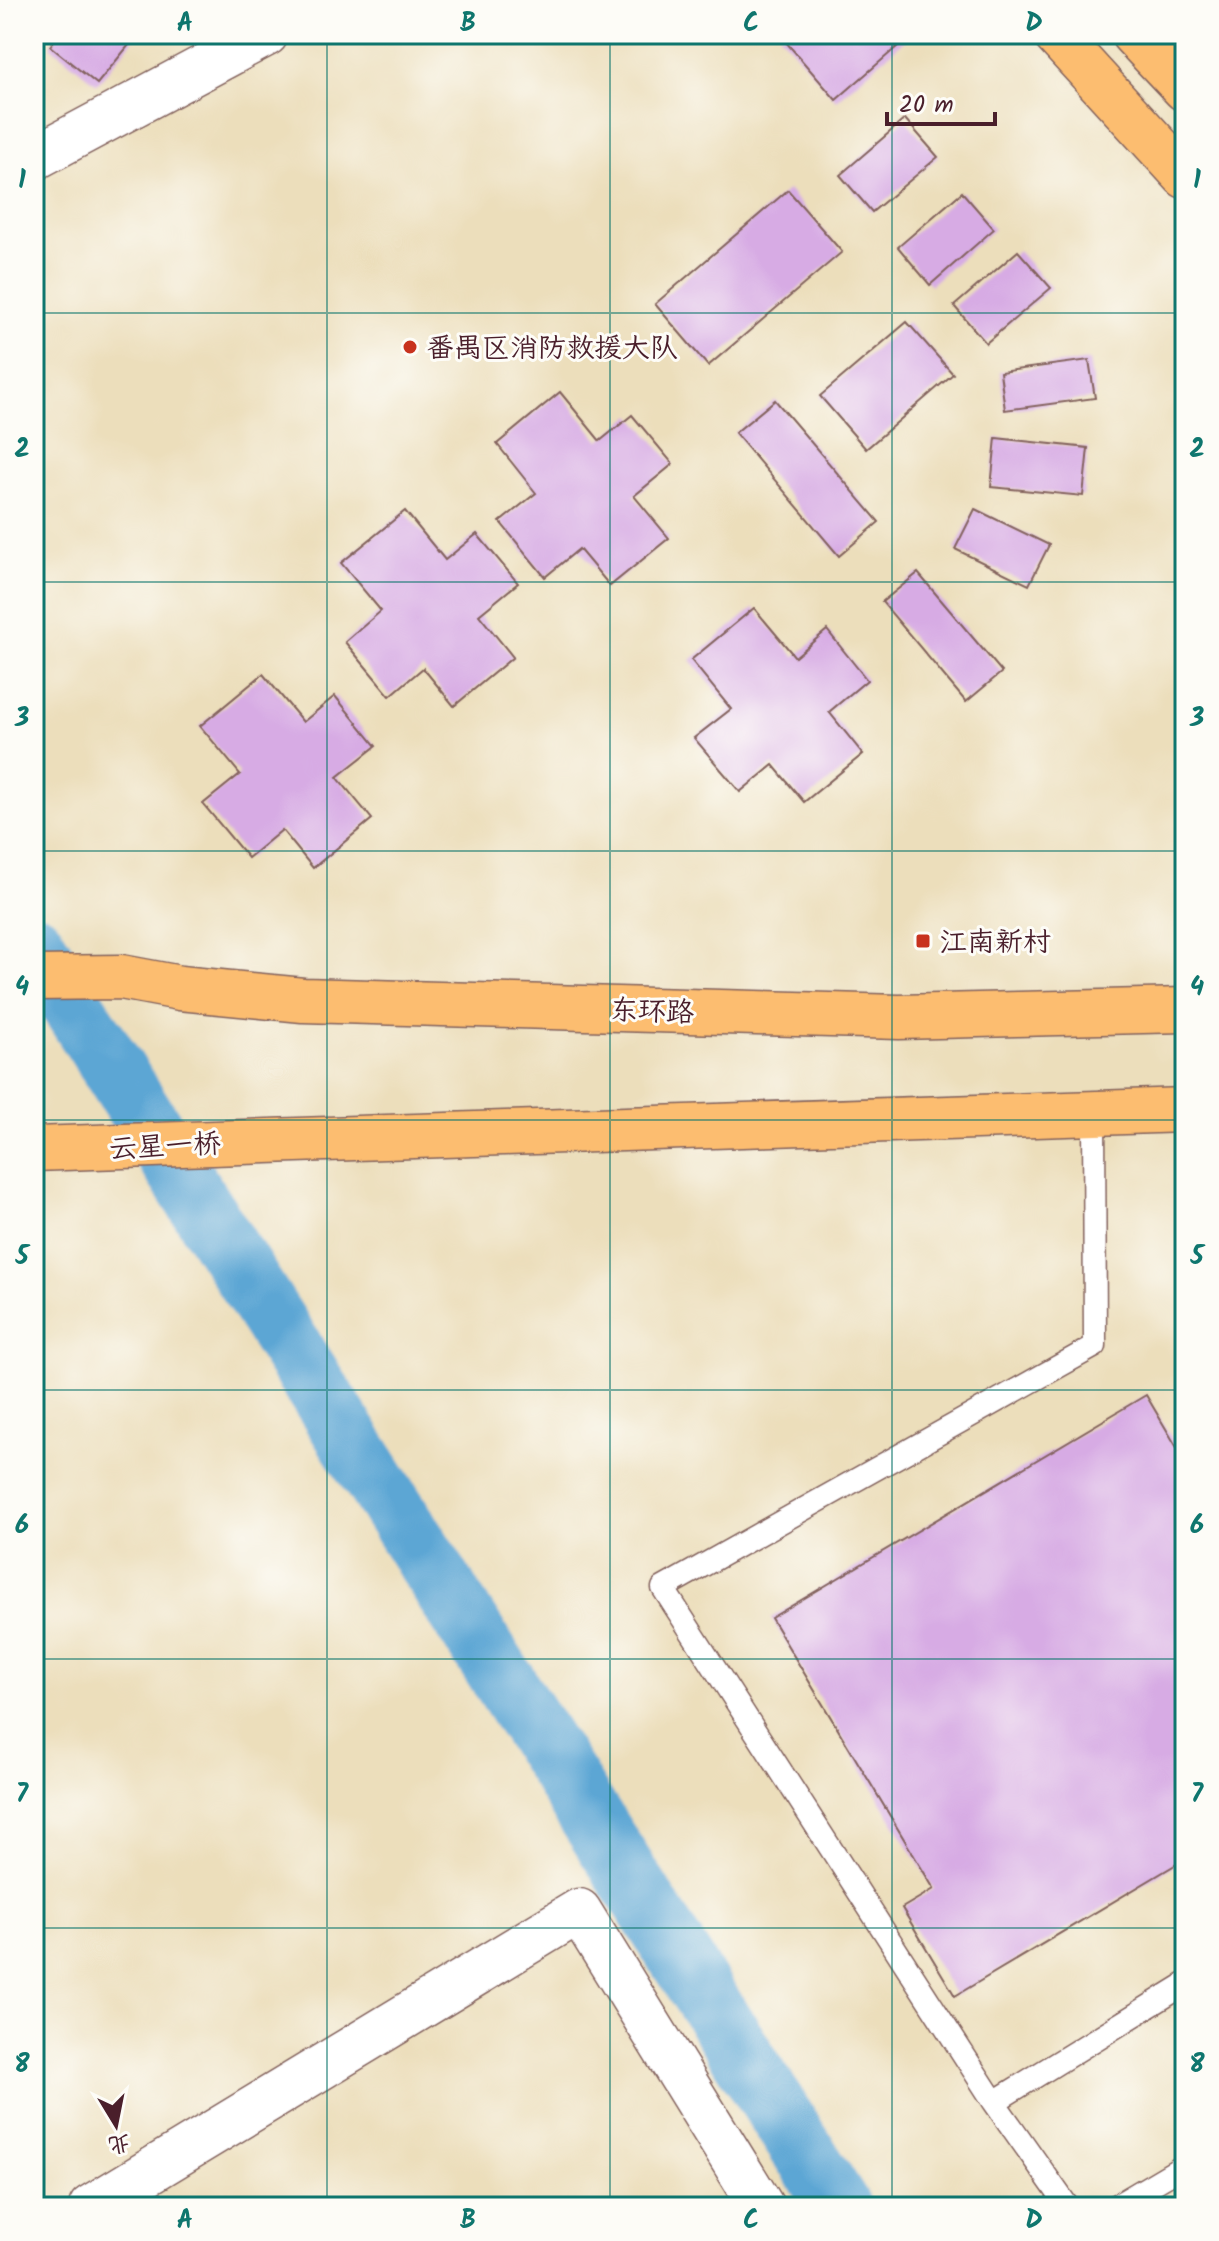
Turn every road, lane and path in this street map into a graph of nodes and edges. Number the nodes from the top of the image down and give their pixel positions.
1 (266, 34) edge
2 (1055, 34) edge
3 (1133, 34) edge
4 (1185, 89) edge
5 (34, 158) edge
6 (1185, 176) edge
7 (34, 978) edge
8 (1174, 1008) edge
9 (1094, 1110) junction
10 (1185, 1110) edge
11 (54, 1149) edge
12 (1185, 1984) edge
13 (994, 2102) junction
14 (1185, 2165) edge
15 (91, 2207) edge
16 (762, 2207) edge
17 (1068, 2207) edge
18 (1114, 2207) edge

1 - 5 street
2 - 6 main road
3 - 4 main road
7 - 8 main road, 东环路
9 - 10 main road
9 - 11 main road, 云星一桥
9 - 13 lane
12 - 13 lane
13 - 17 lane
14 - 18 lane
15 - 16 street

